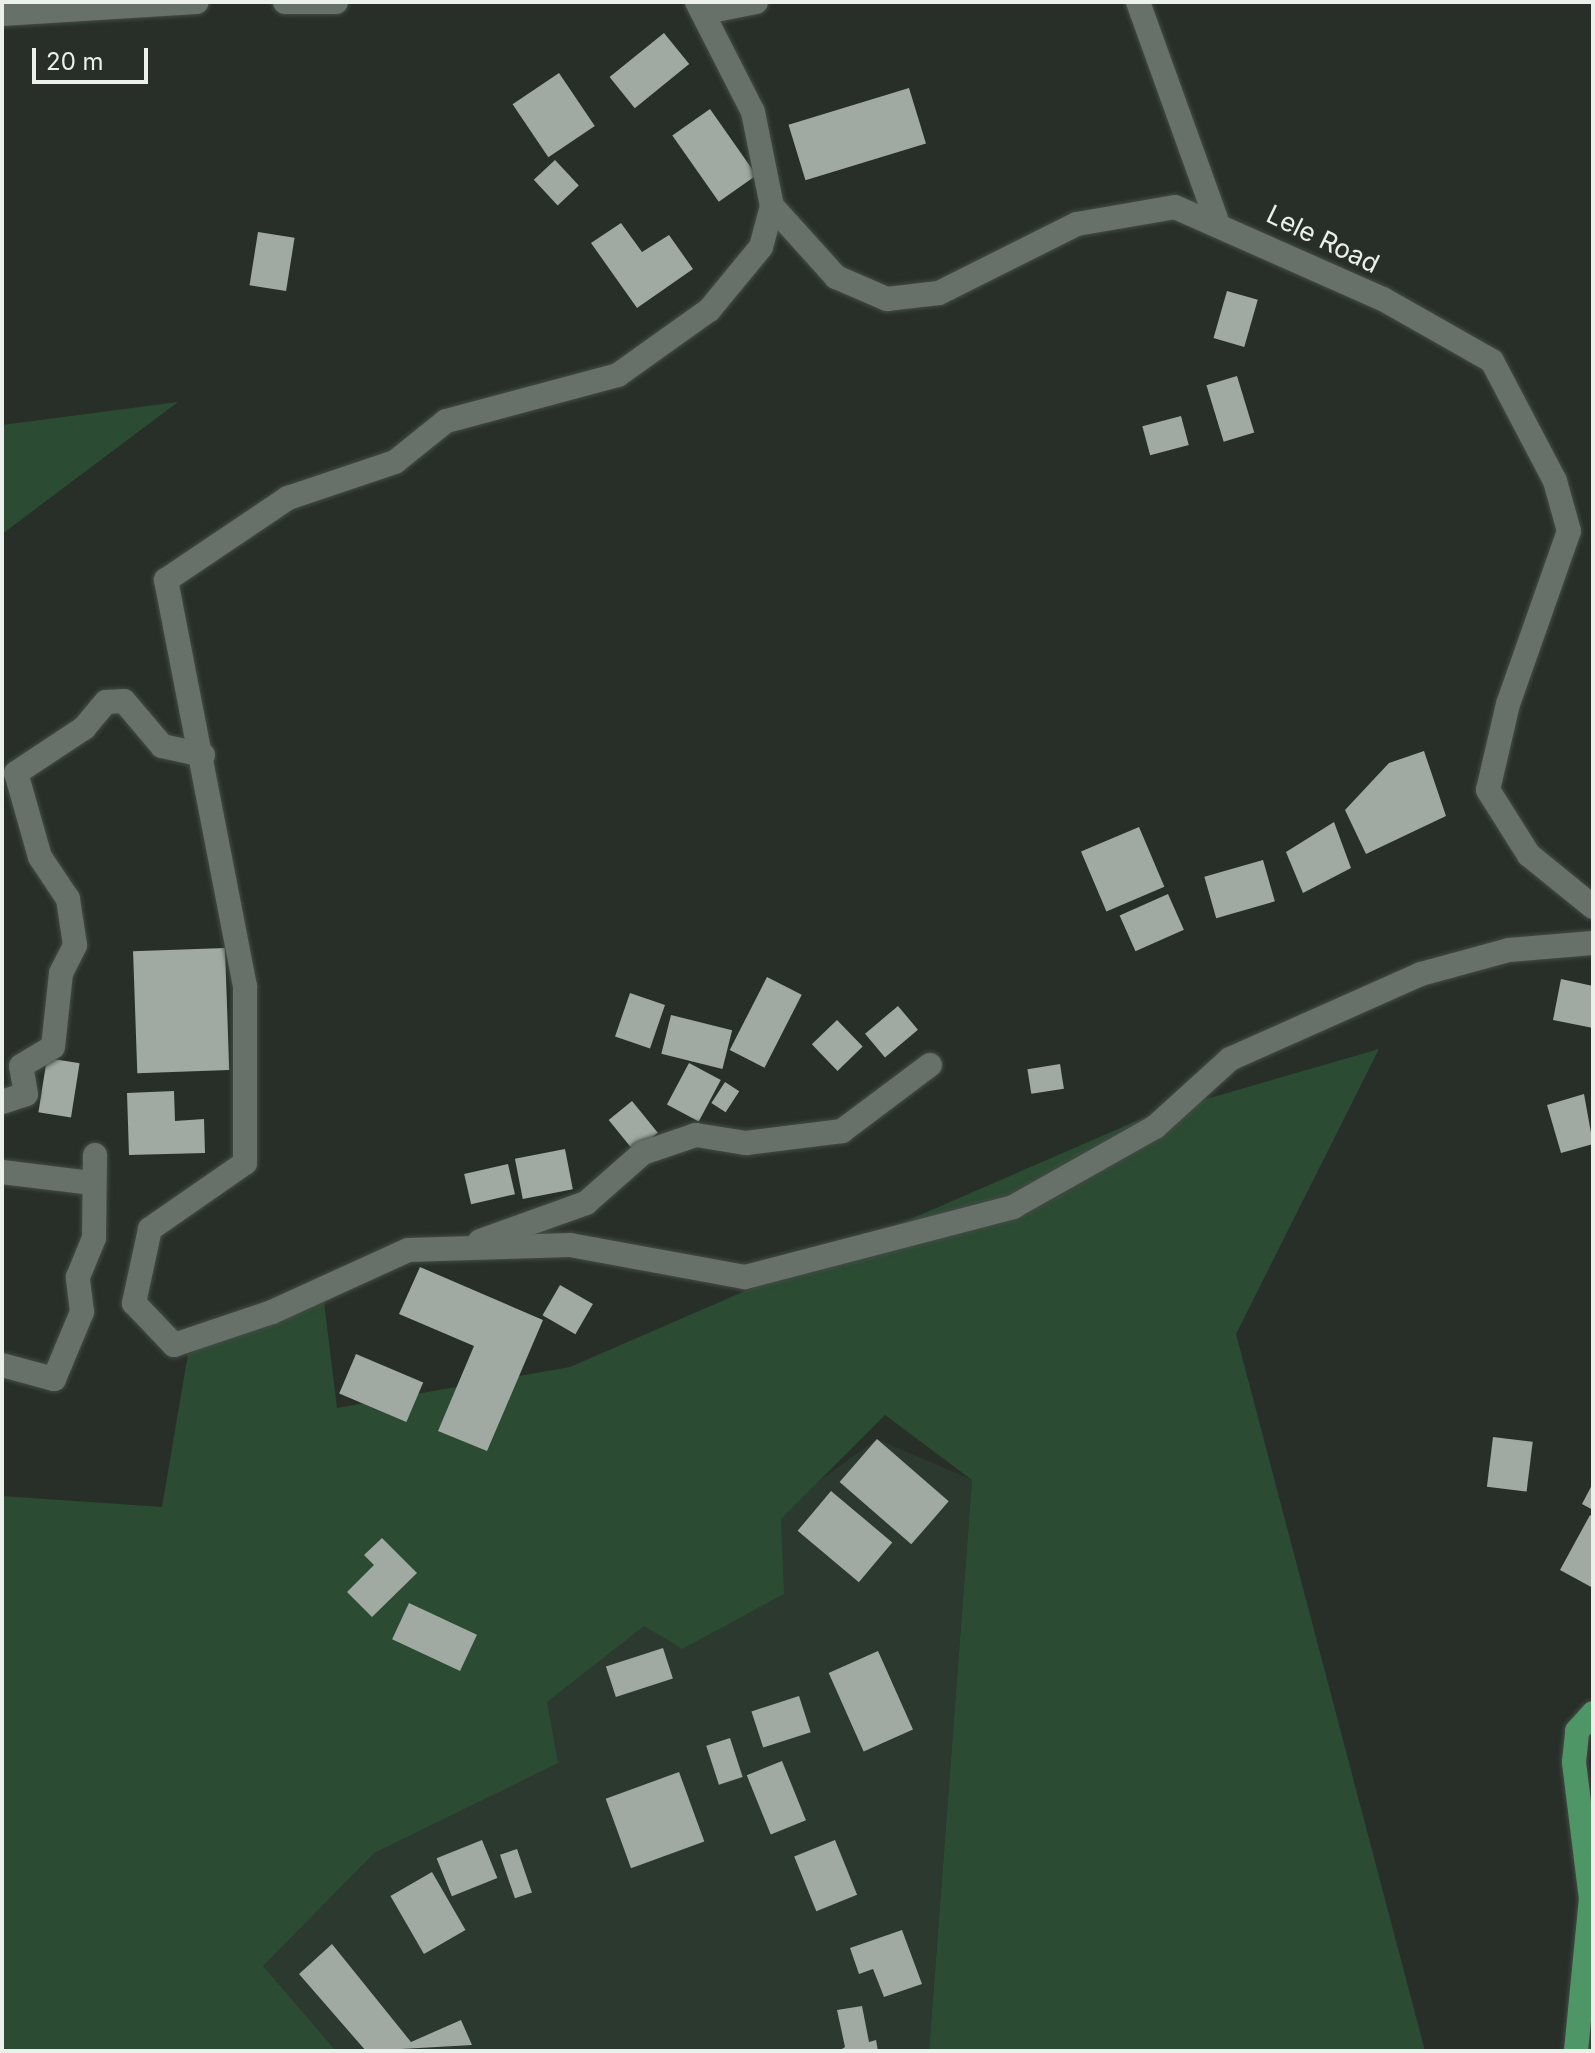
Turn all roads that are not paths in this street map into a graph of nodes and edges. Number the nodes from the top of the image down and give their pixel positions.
1 (197, 2) edge
2 (285, 2) edge
3 (336, 2) edge
4 (756, 2) edge
5 (1138, 2) edge
6 (702, 7) edge
7 (2, 14) edge
8 (772, 206) junction
9 (1216, 219) junction
10 (203, 755) junction
11 (1593, 907) edge
12 (1593, 943) edge
13 (930, 1065) dead end
14 (2, 1102) edge
15 (95, 1155) dead end
16 (2, 1172) edge
17 (92, 1183) junction
18 (459, 1249) junction
19 (2, 1365) edge
20 (1593, 1713) edge
21 (1576, 2051) edge

1 - 7 street
2 - 3 street
4 - 6 street
5 - 9 street
6 - 8 street
8 - 9 street, Lele Road
8 - 10 street
9 - 11 street, Lele Road
10 - 14 street
10 - 18 street
12 - 18 street
13 - 18 street
15 - 17 street
16 - 17 street
17 - 19 street
20 - 21 main road

